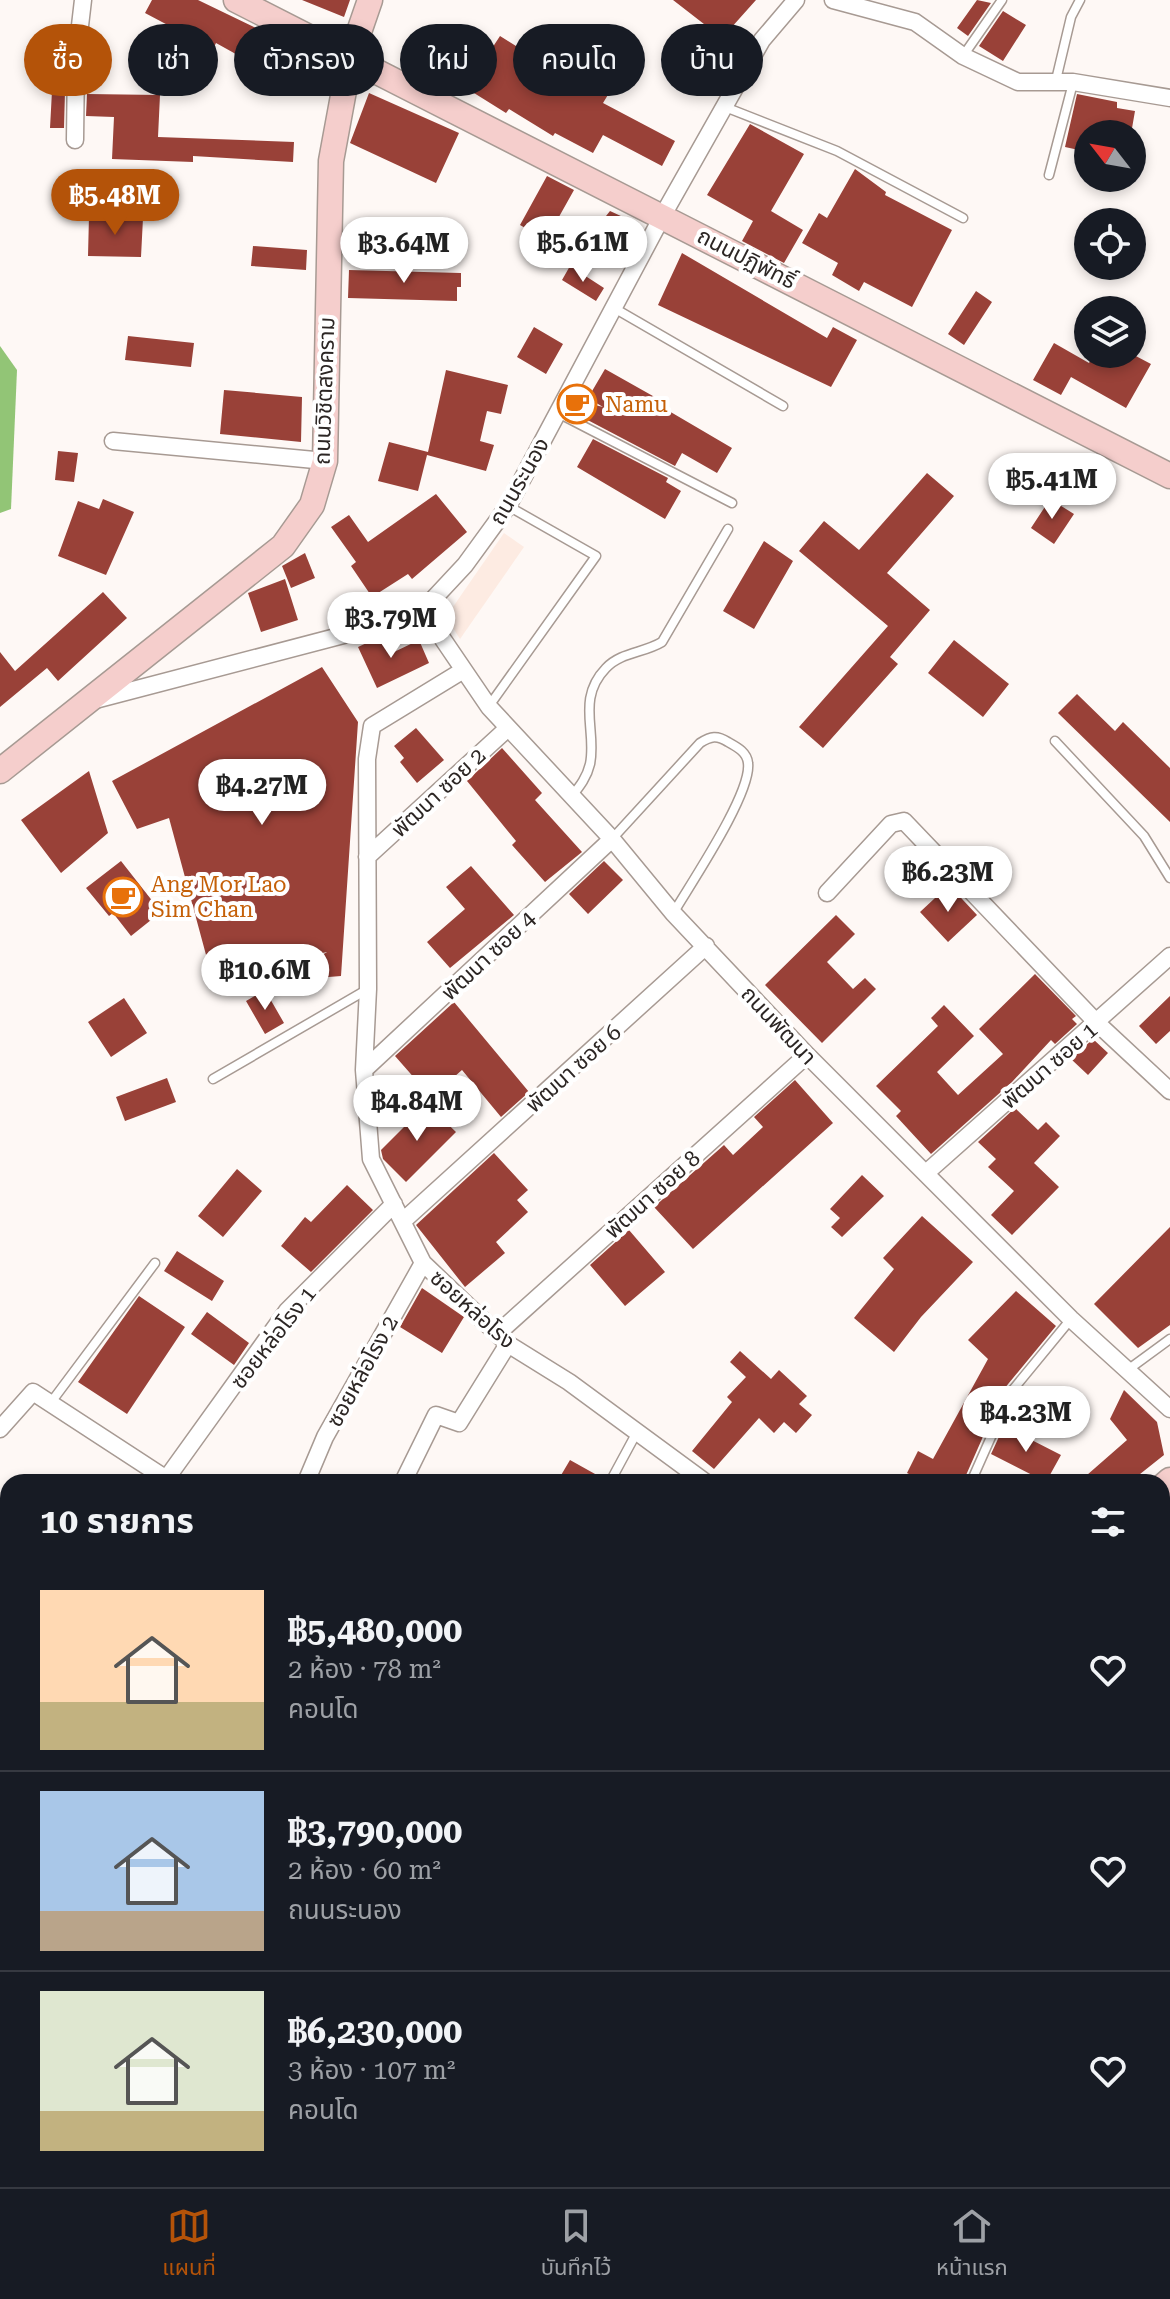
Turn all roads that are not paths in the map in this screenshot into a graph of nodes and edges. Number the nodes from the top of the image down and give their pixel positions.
1 (83, 0) edge
2 (236, 0) edge
3 (370, 0) edge
4 (796, 0) edge
5 (833, 0) edge
6 (1002, 0) edge
7 (1080, 0) edge
8 (283, 24) edge
9 (362, 24) edge
10 (963, 56) junction
11 (384, 75) edge
12 (1056, 80) junction
13 (1073, 82) junction
14 (343, 96) edge
15 (1170, 98) edge
16 (724, 107) junction
17 (75, 140) dead end
18 (1049, 175) dead end
19 (663, 215) junction
20 (963, 218) dead end
21 (613, 308) junction
22 (783, 406) dead end
23 (557, 412) junction
24 (113, 441) dead end
25 (325, 461) junction
26 (1170, 476) edge
27 (732, 503) dead end
28 (508, 506) junction
29 (728, 529) dead end
30 (423, 610) junction
31 (157, 645) junction
32 (462, 671) junction
33 (182, 677) junction
34 (83, 703) junction
35 (489, 707) junction
36 (508, 728) junction
37 (1055, 741) dead end
38 (0, 771) edge
39 (572, 797) junction
40 (612, 839) junction
41 (367, 857) junction
42 (1170, 878) edge
43 (827, 893) dead end
44 (673, 913) junction
45 (706, 946) junction
46 (1170, 956) edge
47 (368, 989) junction
48 (1097, 1023) junction
49 (807, 1055) junction
50 (364, 1070) junction
51 (213, 1079) dead end
52 (1170, 1091) edge
53 (926, 1173) junction
54 (394, 1204) junction
55 (403, 1221) junction
56 (155, 1263) dead end
57 (423, 1263) junction
58 (1071, 1319) junction
59 (502, 1339) junction
60 (1170, 1339) edge
61 (1129, 1369) junction
62 (52, 1401) junction
63 (1170, 1409) edge
64 (0, 1429) edge
65 (637, 1431) junction
66 (157, 1474) edge
67 (172, 1474) edge
68 (309, 1474) edge
69 (407, 1474) edge
70 (614, 1474) edge
71 (694, 1474) edge
72 (975, 1474) edge

1 - 17 street
2 - 8 street, ถนนปฏิพัทธิ์
3 - 9 street, ถนนวิชิตสงคราม
4 - 16 street, ถนนระนอง
5 - 10 street
6 - 10 lane
7 - 12 lane
10 - 12 street
11 - 19 street, ถนนปฏิพัทธิ์
12 - 13 street
13 - 15 street
13 - 18 lane
14 - 25 street, ถนนวิชิตสงคราม
16 - 19 street, ถนนระนอง
16 - 20 lane
19 - 21 street, ถนนระนอง
19 - 26 street, ถนนปฏิพัทธิ์
21 - 22 lane
21 - 23 street, ถนนระนอง
23 - 27 lane
23 - 28 street, ถนนระนอง
24 - 25 street
25 - 31 street, ถนนวิชิตสงคราม
28 - 30 street, ถนนระนอง
28 - 35 lane
29 - 39 lane
30 - 32 street, ถนนพัฒนา
30 - 33 street, ถนนระนอง
31 - 33 street
31 - 34 street, ถนนวิชิตสงคราม
32 - 35 street, ถนนพัฒนา
32 - 41 street, ซอยหล่อโรง
33 - 34 street, ถนนระนอง
34 - 38 street, ถนนวิชิตสงคราม
35 - 36 street, ถนนพัฒนา
36 - 39 street, ถนนพัฒนา
36 - 41 street, พัฒนา ซอย 2
37 - 42 lane
39 - 40 street, ถนนพัฒนา
40 - 44 street, ถนนพัฒนา
40 - 44 lane
40 - 50 street, พัฒนา ซอย 4
41 - 47 street, ซอยหล่อโรง
43 - 48 street
44 - 45 street, ถนนพัฒนา
45 - 49 street, ถนนพัฒนา
45 - 55 street, พัฒนา ซอย 6
46 - 48 street, พัฒนา ซอย 1
47 - 50 street, ซอยหล่อโรง
47 - 51 lane
48 - 52 street
48 - 53 street, พัฒนา ซอย 1
49 - 53 street, ถนนพัฒนา
49 - 59 street, พัฒนา ซอย 8
50 - 54 street, ซอยหล่อโรง
53 - 58 street, ถนนพัฒนา
54 - 55 street, ซอยหล่อโรง
54 - 67 street, ซอยหล่อโรง 1
55 - 57 street, ซอยหล่อโรง
56 - 62 lane
57 - 59 street, ซอยหล่อโรง
57 - 68 street, ซอยหล่อโรง 2
58 - 61 street, ถนนพัฒนา
58 - 72 lane
59 - 65 street, ซอยหล่อโรง
59 - 69 street, พัฒนา ซอย 8
60 - 61 lane
61 - 63 street, ถนนพัฒนา
62 - 64 street
62 - 66 street
65 - 70 lane
65 - 71 street, ซอยหล่อโรง

